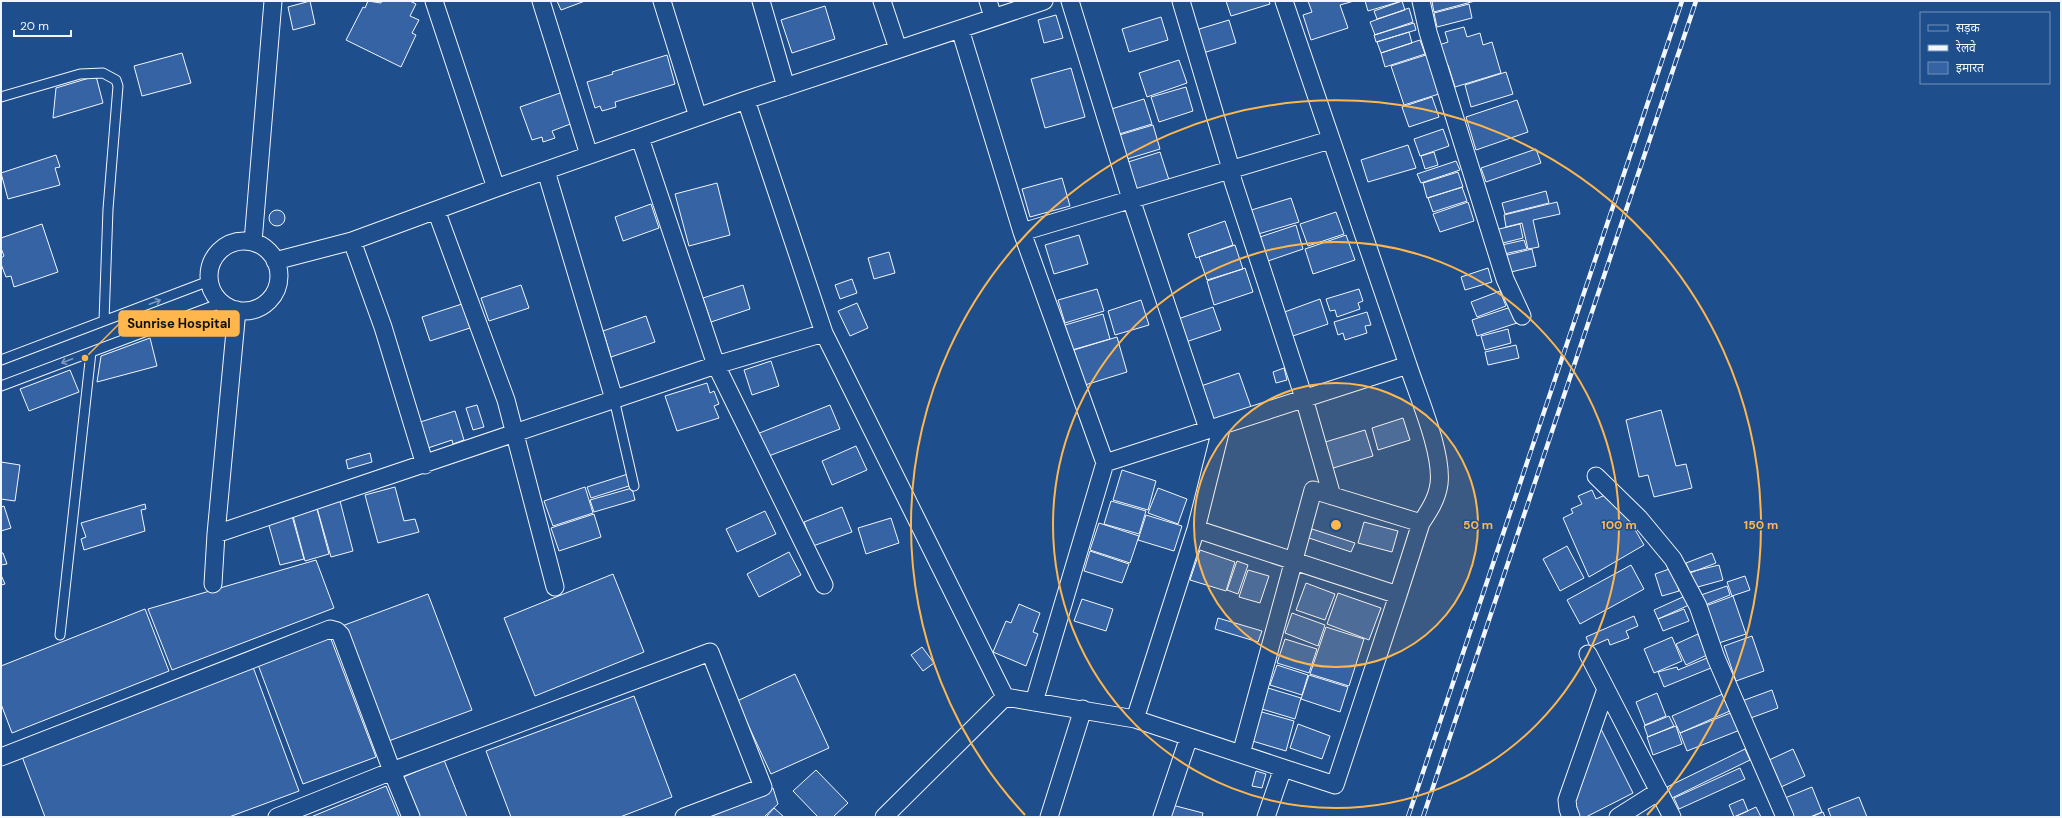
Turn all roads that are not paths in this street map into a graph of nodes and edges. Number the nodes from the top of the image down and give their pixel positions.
1 (273, 1) edge
2 (434, 1) edge
3 (541, 1) edge
4 (662, 1) edge
5 (761, 1) edge
6 (882, 1) edge
7 (988, 1) edge
8 (1044, 1) edge
9 (1070, 1) edge
10 (1180, 1) edge
11 (1284, 1) edge
12 (1421, 1) edge
13 (994, 17) junction
14 (960, 29) junction
15 (898, 49) junction
16 (786, 87) junction
17 (1, 97) edge
18 (746, 100) junction
19 (698, 117) junction
20 (640, 138) junction
21 (1330, 140) junction
22 (589, 155) junction
23 (1231, 169) junction
24 (546, 171) junction
25 (496, 188) junction
26 (1131, 200) junction
27 (436, 210) junction
28 (1022, 232) junction
29 (352, 241) junction
30 (253, 242) junction
31 (275, 261) junction
32 (209, 281) junction
33 (221, 303) junction
34 (237, 310) junction
35 (1522, 316) dead end
36 (104, 321) junction
37 (824, 333) junction
38 (91, 352) junction
39 (1, 360) edge
40 (716, 365) junction
41 (1408, 365) junction
42 (1, 386) edge
43 (1304, 398) junction
44 (614, 399) junction
45 (1215, 427) junction
46 (516, 432) junction
47 (1105, 463) junction
48 (425, 465) junction
49 (1596, 476) dead end
50 (634, 486) dead end
51 (1332, 496) junction
52 (1421, 523) junction
53 (1196, 529) junction
54 (216, 534) junction
55 (1293, 561) junction
56 (213, 584) dead end
57 (824, 585) dead end
58 (555, 587) dead end
59 (1398, 595) junction
60 (60, 635) dead end
61 (1588, 654) dead end
62 (1606, 689) junction
63 (1006, 697) junction
64 (1034, 702) junction
65 (1083, 709) junction
66 (1135, 719) junction
67 (1189, 737) junction
68 (1241, 754) junction
69 (1, 757) edge
70 (1283, 768) junction
71 (392, 771) junction
72 (1659, 791) junction
73 (277, 817) edge
74 (412, 817) edge
75 (684, 817) edge
76 (884, 817) edge
77 (1049, 817) edge
78 (1162, 817) edge
79 (1266, 817) edge
80 (1571, 817) edge
81 (1618, 817) edge
82 (1672, 817) edge
83 (1785, 817) edge

1 - 30 street
2 - 25 street
3 - 22 street
4 - 19 street
5 - 16 street
6 - 15 street
7 - 13 street
8 - 13 street
9 - 26 street
10 - 23 street
11 - 21 street
12 - 35 street
13 - 14 street
14 - 15 street
14 - 28 street
15 - 16 street
16 - 18 street
17 - 36 lane
18 - 19 street
18 - 37 street
19 - 20 street
20 - 22 street
20 - 40 street
21 - 23 street
21 - 41 street
22 - 24 street
23 - 26 street
23 - 43 street
24 - 25 street
24 - 44 street
25 - 27 street
26 - 28 street
26 - 45 street
27 - 29 street
27 - 46 street
28 - 47 street
29 - 31 street
29 - 48 street
30 - 31 street
30 - 32 street
31 - 34 street
32 - 33 street
36 -> 32 lane
33 - 34 street
33 - 38 lane
34 - 54 street
36 - 39 lane
37 - 40 street
37 - 63 street
38 -> 42 lane
38 - 60 lane
40 - 44 street
40 - 57 street
41 - 43 street
41 - 52 street
43 - 45 street
43 - 51 street
44 - 46 street
44 - 50 lane
45 - 47 street
45 - 53 street
46 - 48 street
46 - 58 street
47 - 64 street
48 - 54 street
49 - 83 street
51 - 52 street
51 - 55 street
52 - 59 street
53 - 55 street
53 - 66 street
54 - 56 street
55 - 59 street
55 - 68 street
59 - 70 street
61 - 62 street
62 - 72 street
62 - 80 street
63 - 64 street
63 - 76 street
64 - 65 street
65 - 66 street
65 - 77 street
66 - 67 street
67 - 68 street
67 - 78 street
68 - 70 street
69 - 71 street
70 - 79 street
71 - 73 street
71 - 74 street
71 - 75 street
72 - 81 street
72 - 82 street

